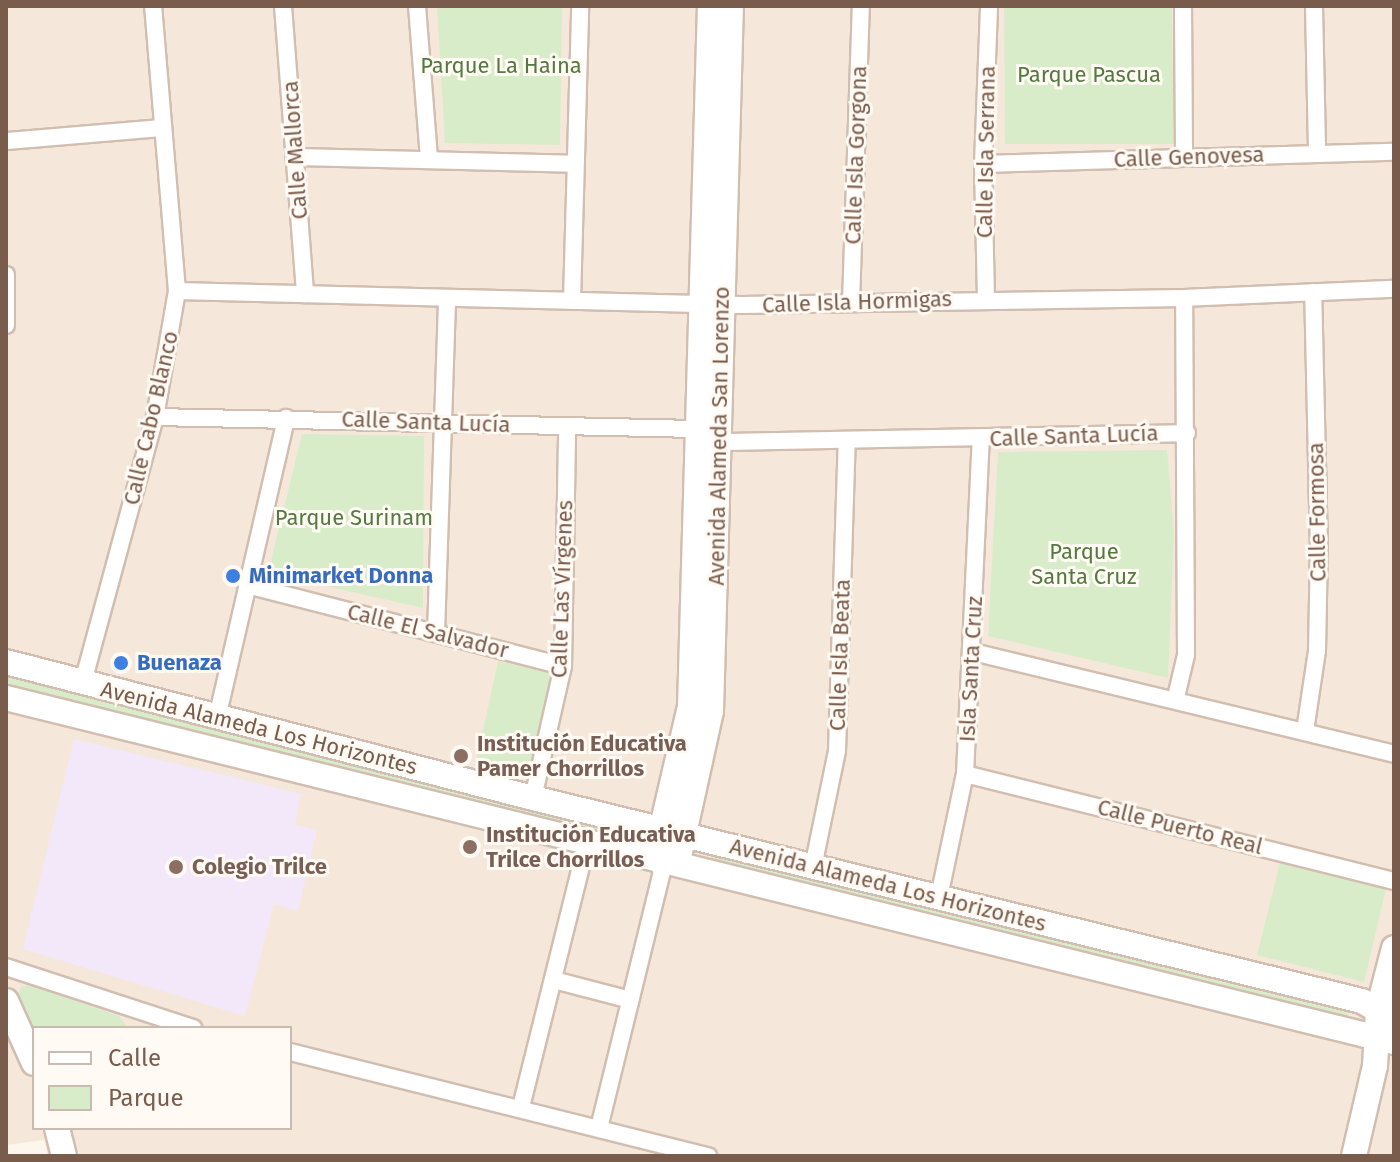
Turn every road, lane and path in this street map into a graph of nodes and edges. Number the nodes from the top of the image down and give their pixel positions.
1 (153, 6) edge
2 (283, 6) edge
3 (417, 6) edge
4 (580, 6) edge
5 (710, 6) edge
6 (731, 6) edge
7 (861, 6) edge
8 (989, 6) edge
9 (1183, 6) edge
10 (1314, 6) edge
11 (162, 128) junction
12 (6, 141) edge
13 (1317, 152) junction
14 (1394, 152) edge
15 (296, 157) junction
16 (1184, 157) junction
17 (429, 160) junction
18 (575, 164) junction
19 (983, 164) junction
20 (6, 275) edge
21 (1394, 289) edge
22 (177, 291) junction
23 (1313, 292) junction
24 (305, 294) junction
25 (447, 298) junction
26 (986, 298) junction
27 (1184, 298) junction
28 (572, 301) junction
29 (851, 303) junction
30 (712, 305) junction
31 (7, 306) edge
32 (6, 325) edge
33 (155, 417) junction
34 (286, 418) junction
35 (443, 422) junction
36 (567, 426) junction
37 (698, 429) junction
38 (1187, 433) junction
39 (981, 439) junction
40 (847, 441) junction
41 (721, 442) junction
42 (247, 585) junction
43 (436, 633) junction
44 (973, 652) junction
45 (6, 662) edge
46 (563, 666) junction
47 (83, 682) junction
48 (1176, 697) junction
49 (6, 698) edge
50 (217, 718) junction
51 (1305, 731) junction
52 (1394, 754) edge
53 (965, 774) junction
54 (533, 798) junction
55 (673, 833) junction
56 (588, 839) junction
57 (665, 863) junction
58 (813, 867) junction
59 (1394, 881) edge
60 (939, 897) junction
61 (1394, 948) edge
62 (6, 967) edge
63 (554, 980) junction
64 (630, 1000) junction
65 (6, 1001) edge
66 (1386, 1015) edge
67 (155, 1024) edge
68 (1387, 1041) edge
69 (292, 1052) edge
70 (32, 1059) edge
71 (521, 1107) junction
72 (599, 1128) junction
73 (58, 1130) edge
74 (64, 1156) edge
75 (708, 1156) edge
76 (1354, 1156) edge

1 - 11 street, Calle Cabo Blanco
2 - 15 street, Calle Mallorca
3 - 17 street
4 - 18 street
5 - 30 main road, Avenida Alameda San Lorenzo
6 - 30 main road, Avenida Alameda San Lorenzo
7 - 29 street, Calle Isla Gorgona
8 - 19 street, Calle Isla Serrana
9 - 16 street
10 - 13 street
11 - 12 street
11 - 22 street, Calle Cabo Blanco
13 - 14 street, Calle Genovesa
13 - 16 street, Calle Genovesa
15 - 17 street
15 - 24 street, Calle Mallorca
16 - 19 street, Calle Genovesa
17 - 18 street
18 - 28 street
19 - 26 street, Calle Isla Serrana
20 - 31 street
21 - 23 street, Calle Isla Hormigas
22 - 24 street, Calle Isla Hormigas
22 - 33 street, Calle Cabo Blanco
23 - 27 street, Calle Isla Hormigas
23 - 51 street, Calle Formosa
24 - 25 street, Calle Isla Hormigas
25 - 28 street, Calle Isla Hormigas
25 - 35 street
26 - 27 street, Calle Isla Hormigas
26 - 29 street, Calle Isla Hormigas
27 - 38 street
28 - 30 street, Calle Isla Hormigas
29 - 30 street, Calle Isla Hormigas
30 - 37 main road, Avenida Alameda San Lorenzo
30 - 41 main road, Avenida Alameda San Lorenzo
31 - 32 street
33 - 34 street, Calle Santa Lucía
33 - 47 street, Calle Cabo Blanco
34 - 35 street, Calle Santa Lucía
34 - 42 street
35 - 36 street, Calle Santa Lucía
35 - 43 street
36 - 37 street, Calle Santa Lucía
36 - 46 street, Calle Las Vírgenes
37 - 55 main road, Avenida Alameda San Lorenzo
38 - 39 street, Calle Santa Lucía
38 - 48 street
39 - 40 street, Calle Santa Lucía
39 - 44 street, Isla Santa Cruz
40 - 41 street, Calle Santa Lucía
40 - 58 street, Calle Isla Beata
41 - 55 main road, Avenida Alameda San Lorenzo
42 - 43 street, Calle El Salvador
42 - 50 street
43 - 46 street, Calle El Salvador
44 - 48 street
44 - 53 street, Isla Santa Cruz
45 - 47 main road, Avenida Alameda Los Horizontes
46 - 54 street, Calle Las Vírgenes
47 - 50 main road, Avenida Alameda Los Horizontes
48 - 51 street
49 - 56 main road, Avenida Alameda Los Horizontes
50 - 54 main road, Avenida Alameda Los Horizontes
51 - 52 street
53 - 59 street, Calle Puerto Real
53 - 60 street, Isla Santa Cruz
54 - 55 main road, Avenida Alameda Los Horizontes
55 - 57 main road, Avenida Alameda San Lorenzo
55 - 58 main road, Avenida Alameda Los Horizontes
56 - 57 main road, Avenida Alameda Los Horizontes
56 - 63 street
57 - 64 street
57 - 68 main road, Avenida Alameda Los Horizontes
58 - 60 main road, Avenida Alameda Los Horizontes
60 - 66 main road, Avenida Alameda Los Horizontes
61 - 66 main road
62 - 67 street
63 - 64 street
63 - 71 street
64 - 72 street
65 - 70 main road
66 - 68 main road
68 - 76 main road
69 - 71 street
71 - 72 street
72 - 75 street
73 - 74 main road

